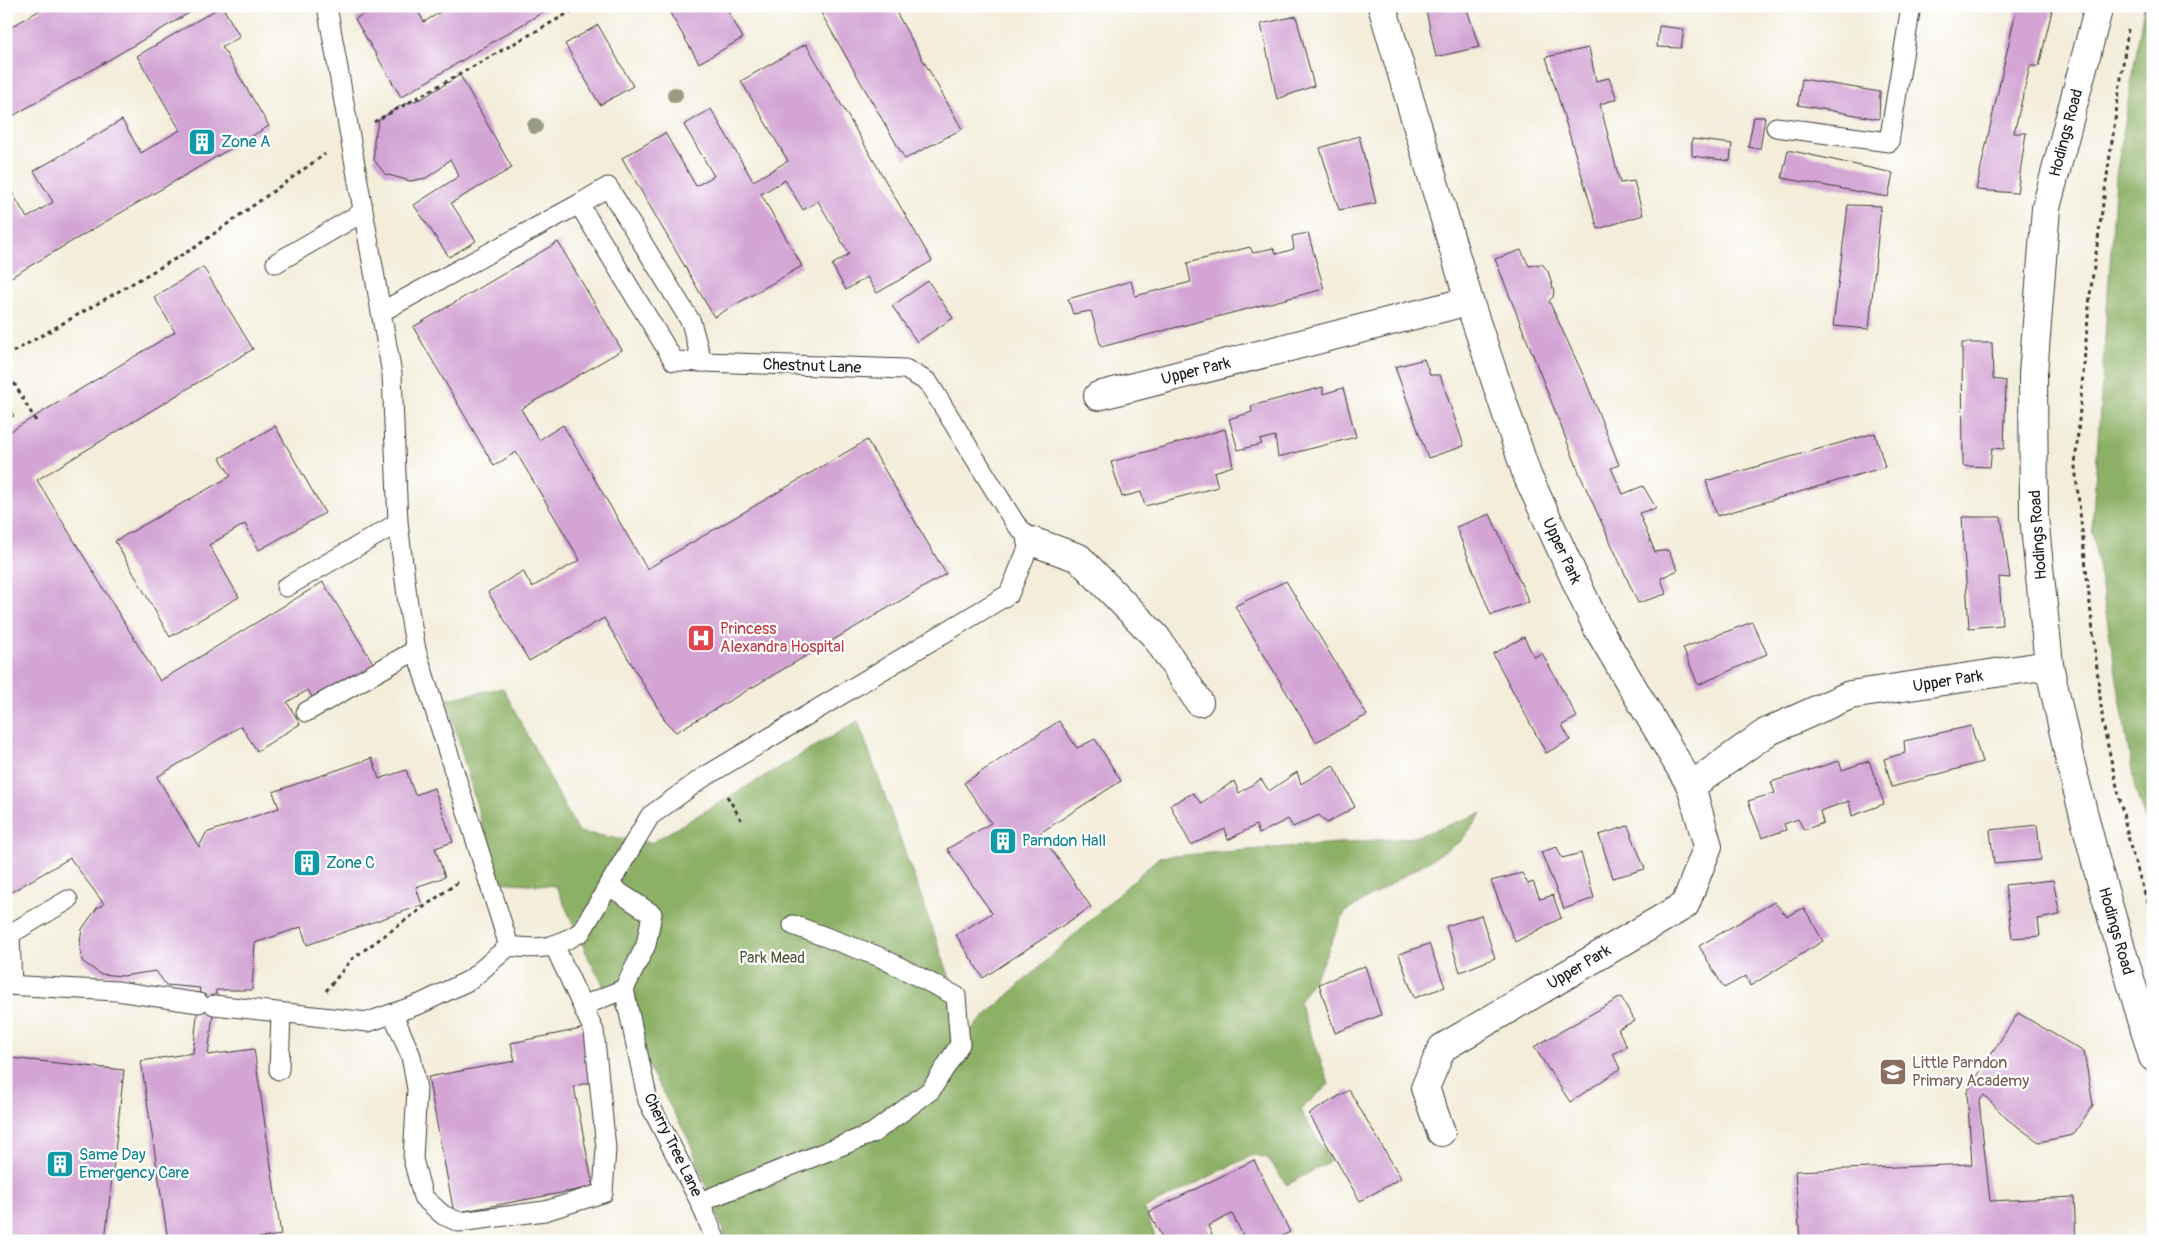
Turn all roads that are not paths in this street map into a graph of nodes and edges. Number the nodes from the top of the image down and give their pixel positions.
1 (327, 6) edge
2 (1382, 6) edge
3 (1911, 6) edge
4 (2099, 6) edge
5 (1776, 127) dead end
6 (579, 204) junction
7 (363, 212) junction
8 (276, 263) dead end
9 (1469, 300) junction
10 (381, 312) junction
11 (702, 362) junction
12 (1098, 396) dead end
13 (398, 523) junction
14 (1031, 542) junction
15 (286, 587) dead end
16 (416, 650) junction
17 (2049, 665) junction
18 (1199, 702) dead end
19 (306, 712) dead end
20 (1691, 786) junction
21 (608, 885) junction
22 (68, 900) dead end
23 (793, 925) dead end
24 (554, 945) junction
25 (508, 946) junction
26 (9, 984) edge
27 (624, 989) junction
28 (583, 1006) junction
29 (281, 1013) junction
30 (393, 1014) junction
31 (2153, 1056) edge
32 (279, 1070) dead end
33 (1440, 1132) dead end
34 (700, 1202) junction
35 (716, 1241) edge

1 - 7 lane
2 - 9 street, Upper Park
3 - 5 lane
4 - 17 street, Hodings Road
6 - 10 lane
6 - 11 lane, Chestnut Lane
6 - 11 lane
7 - 8 lane
7 - 10 lane
9 - 12 street, Upper Park
9 - 20 street, Upper Park
10 - 13 lane
11 - 14 lane, Chestnut Lane
13 - 15 lane
13 - 16 lane
14 - 18 street
14 - 21 lane
16 - 19 lane
16 - 25 lane
17 - 20 street, Upper Park
17 - 31 street, Hodings Road
20 - 33 street, Upper Park
21 - 24 lane
21 - 27 lane
22 - 26 lane
23 - 34 lane
24 - 25 lane
24 - 28 lane
25 - 30 lane
26 - 29 lane
27 - 28 lane
27 - 34 lane, Cherry Tree Lane
28 - 30 lane
29 - 30 lane
29 - 32 lane
34 - 35 lane, Cherry Tree Lane

